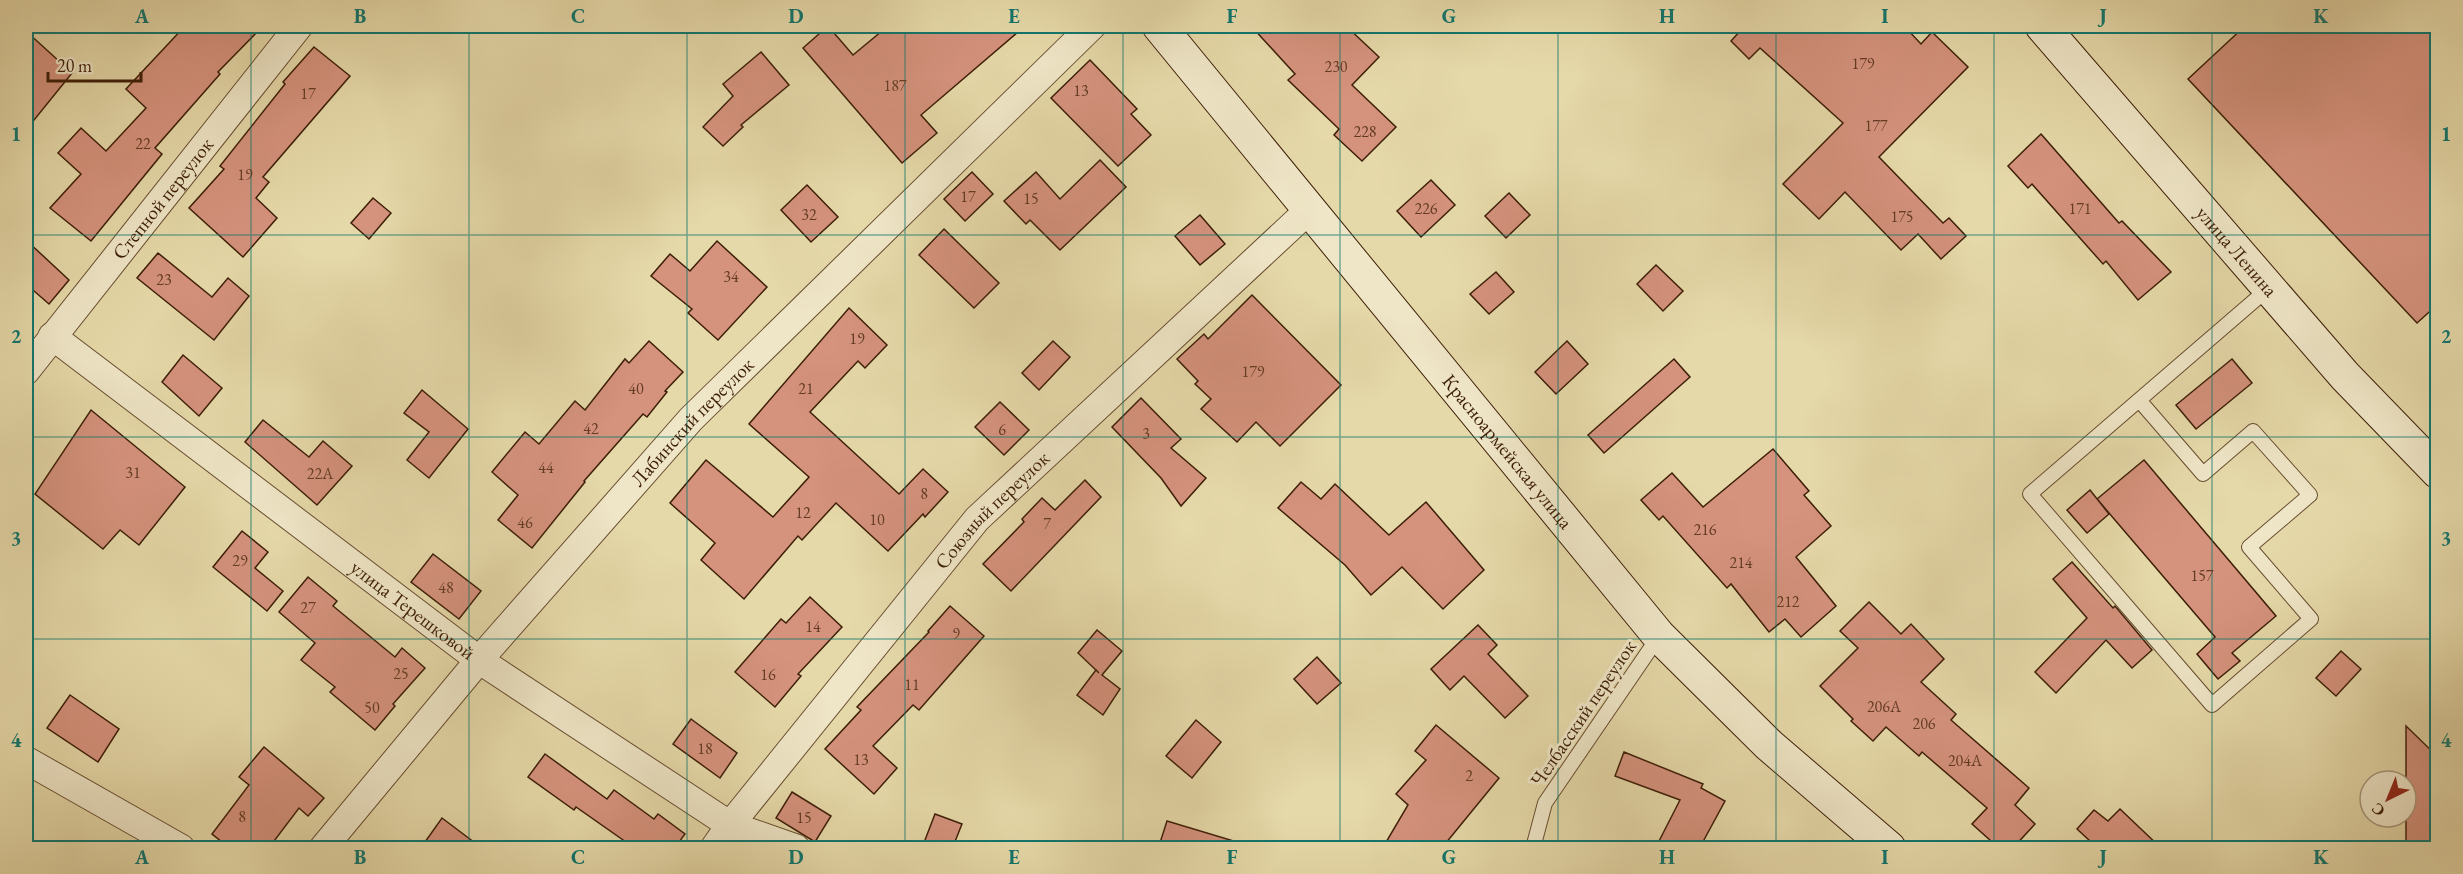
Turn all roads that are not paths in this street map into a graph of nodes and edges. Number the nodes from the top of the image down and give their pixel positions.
1 (299, 26) edge
2 (1092, 26) edge
3 (1159, 26) edge
4 (2042, 26) edge
5 (1310, 209) junction
6 (2269, 288) junction
7 (52, 336) junction
8 (26, 371) edge
9 (2139, 400) junction
10 (2438, 472) edge
11 (1659, 636) junction
12 (479, 660) junction
13 (26, 760) edge
14 (730, 825) junction
15 (181, 849) edge
16 (323, 849) edge
17 (714, 849) edge
18 (796, 849) edge
19 (1533, 849) edge
20 (1889, 849) edge

1 - 7 street, Степной переулок
2 - 12 street, Лабинский переулок
3 - 5 street, Красноармейская улица
4 - 6 street, улица Ленина
5 - 11 street, Красноармейская улица
5 - 14 street, Союзный переулок
6 - 9 lane
6 - 10 street, улица Ленина
7 - 8 street, Степной переулок
7 - 12 street, улица Терешковой
9 - 9 lane
11 - 19 lane, Челбасский переулок
11 - 20 street, Красноармейская улица
12 - 14 street, улица Терешковой
12 - 16 street, Лабинский переулок
13 - 15 street
14 - 17 street, Союзный переулок
14 - 18 street, улица Терешковой

